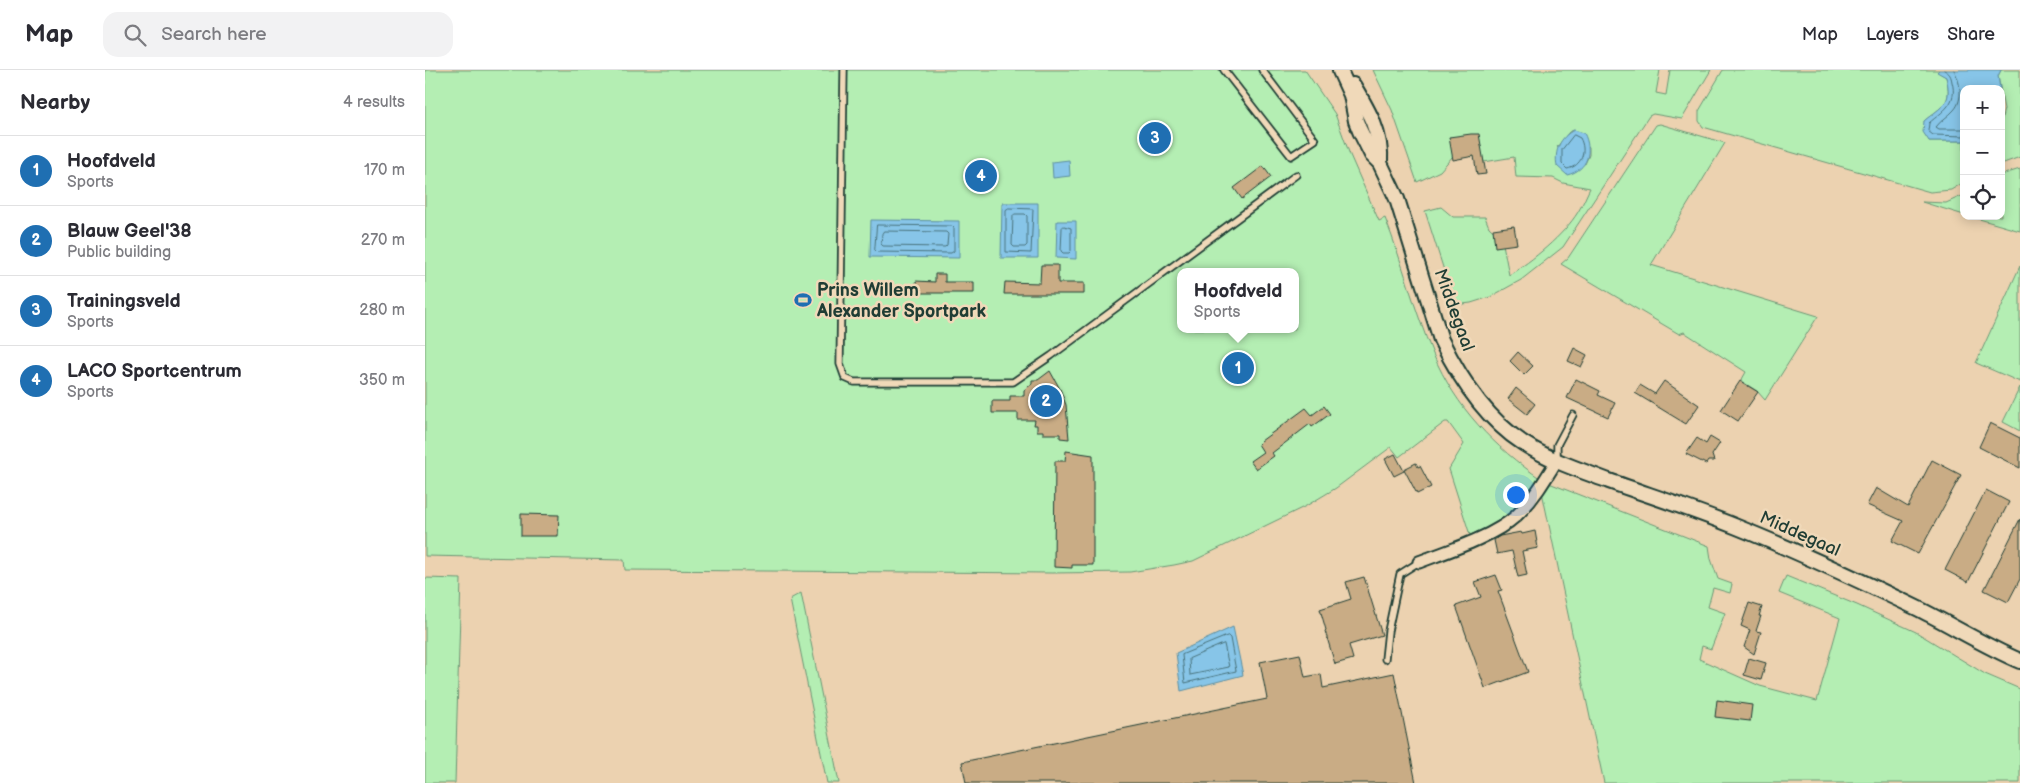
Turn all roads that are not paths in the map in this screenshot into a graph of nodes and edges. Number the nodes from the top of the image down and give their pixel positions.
1 (844, 70) edge
2 (1224, 70) edge
3 (1262, 70) edge
4 (1340, 71) edge
5 (1296, 175) dead end
6 (1573, 415) dead end
7 (1557, 460) junction
8 (1419, 562) joint
9 (1385, 659) dead end
10 (2020, 661) edge

1 - 5 lane
2 - 3 lane
4 - 7 street, Middegaal
6 - 7 lane
7 - 8 street
7 - 10 street, Middegaal
8 - 9 lane

